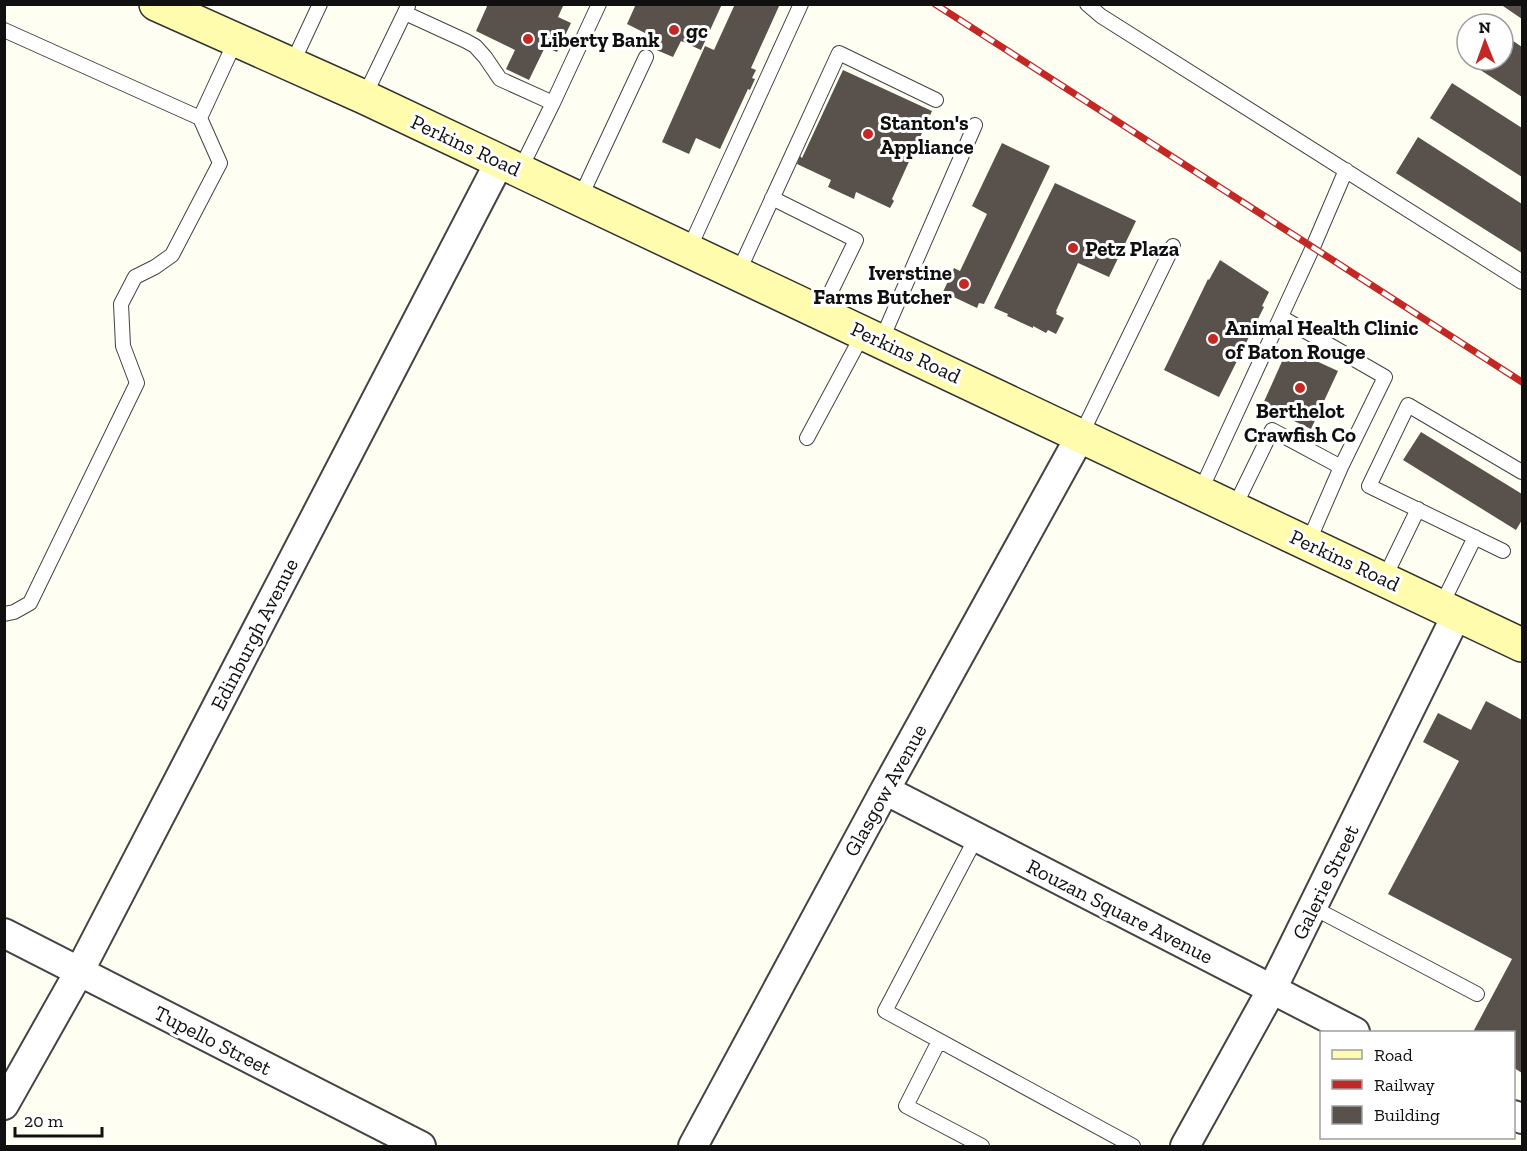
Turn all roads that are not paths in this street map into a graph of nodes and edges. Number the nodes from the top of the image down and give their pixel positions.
1 (156, 4) edge
2 (320, 4) edge
3 (599, 4) edge
4 (801, 4) edge
5 (1087, 4) edge
6 (407, 9) edge
7 (4, 30) edge
8 (236, 40) junction
9 (646, 57) dead end
10 (292, 64) junction
11 (364, 97) junction
12 (936, 100) dead end
13 (553, 104) junction
14 (200, 118) junction
15 (975, 125) dead end
16 (510, 166) junction
17 (1347, 170) junction
18 (580, 198) junction
19 (772, 198) junction
20 (1173, 246) dead end
21 (689, 249) junction
22 (738, 273) junction
23 (1522, 282) edge
24 (821, 312) junction
25 (1281, 317) junction
26 (873, 337) junction
27 (1082, 435) junction
28 (807, 438) dead end
29 (1341, 467) junction
30 (1522, 472) edge
31 (1200, 492) junction
32 (1234, 508) junction
33 (1418, 509) junction
34 (1475, 537) junction
35 (1308, 543) junction
36 (1503, 551) dead end
37 (1384, 579) junction
38 (1449, 610) junction
39 (4, 614) edge
40 (1522, 645) edge
41 (885, 790) junction
42 (976, 838) junction
43 (1312, 907) junction
44 (4, 933) edge
45 (79, 972) junction
46 (1272, 989) junction
47 (1477, 994) dead end
48 (1353, 1031) edge
49 (939, 1041) junction
50 (4, 1105) edge
51 (421, 1146) edge
52 (693, 1146) edge
53 (982, 1146) edge
54 (1133, 1146) edge
55 (1185, 1146) edge

1 - 8 main road, Perkins Road
2 - 10 lane
3 - 13 lane
4 - 21 lane
5 - 17 lane
6 - 11 lane
6 - 13 lane
7 - 14 lane
8 - 10 main road, Perkins Road
8 - 14 lane
9 - 18 lane
10 - 11 main road, Perkins Road
11 - 16 main road, Perkins Road
12 - 19 lane
13 - 16 lane
14 - 39 lane
15 - 26 lane
16 - 18 main road, Perkins Road
16 - 45 street, Edinburgh Avenue
17 - 23 lane
17 - 25 lane
18 - 21 main road, Perkins Road
19 - 22 lane
19 - 24 lane
20 - 27 lane
21 - 22 main road, Perkins Road
22 - 24 main road, Perkins Road
24 - 26 main road, Perkins Road
25 - 29 lane
25 - 31 lane
26 - 27 main road, Perkins Road
26 - 28 lane
27 - 31 main road, Perkins Road
27 - 41 street, Glasgow Avenue
29 - 32 lane
29 - 35 lane
30 - 33 lane
31 - 32 main road, Perkins Road
32 - 35 main road, Perkins Road
33 - 34 lane
33 - 37 lane
34 - 36 lane
34 - 38 lane
35 - 37 main road, Perkins Road
37 - 38 main road, Perkins Road
38 - 40 main road, Perkins Road
38 - 43 street, Galerie Street
41 - 42 street, Rouzan Square Avenue
41 - 52 street, Glasgow Avenue
42 - 46 street, Rouzan Square Avenue
42 - 49 lane
43 - 46 street, Galerie Street
43 - 47 lane
44 - 45 street, Tupello Street
45 - 50 street, Edinburgh Avenue
45 - 51 street, Tupello Street
46 - 48 street, Rouzan Square Avenue
46 - 55 street, Galerie Street
49 - 53 lane
49 - 54 lane

